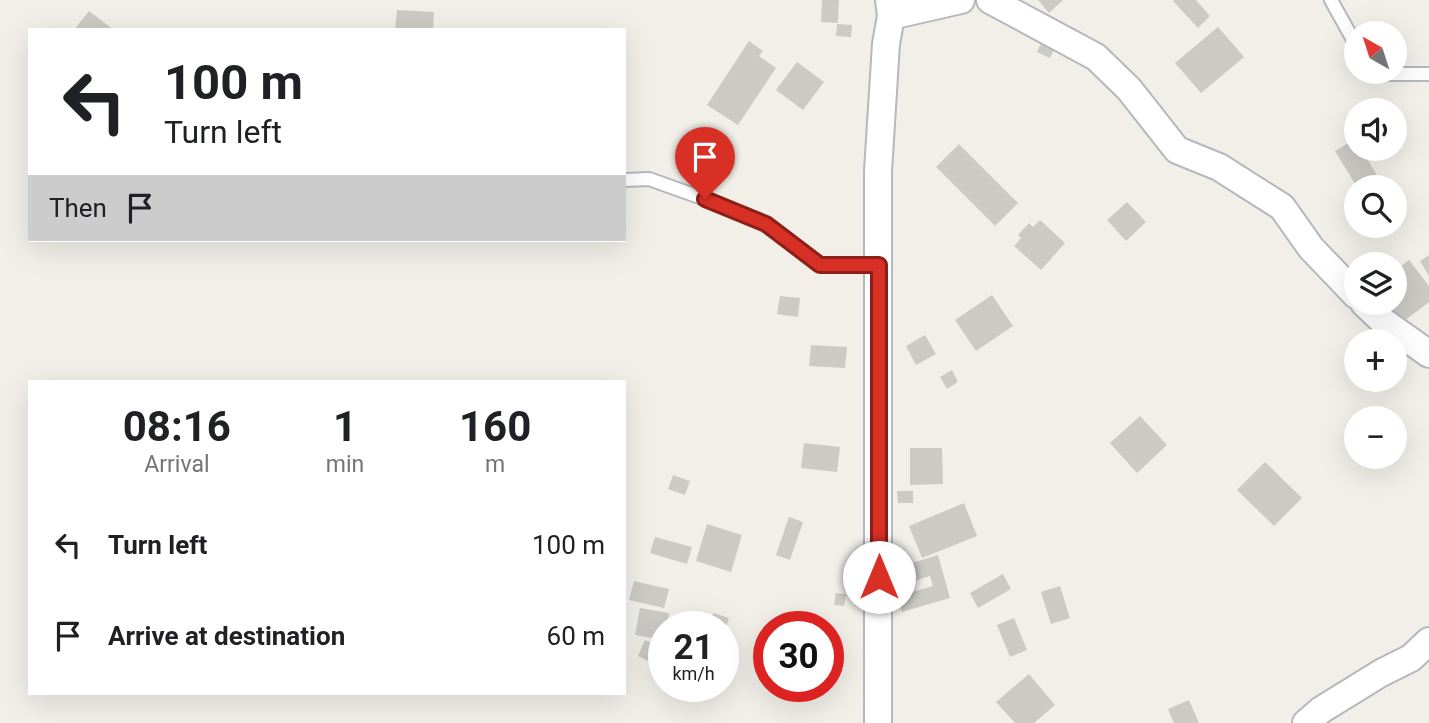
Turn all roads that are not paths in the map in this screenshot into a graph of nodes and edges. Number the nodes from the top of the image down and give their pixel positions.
1 (961, 0) edge
2 (990, 0) edge
3 (1331, 0) edge
4 (890, 8) edge
5 (1344, 23) edge
6 (1407, 74) edge
7 (1429, 74) edge
8 (626, 180) edge
9 (879, 265) junction
10 (1344, 282) edge
11 (1376, 315) edge
12 (1429, 354) edge
13 (1429, 641) edge
14 (878, 723) edge
15 (1306, 723) edge

1 - 4 street
2 - 10 street
3 - 5 lane
4 - 9 street
6 - 7 lane
8 - 9 lane
9 - 14 street
11 - 12 street
13 - 15 street

